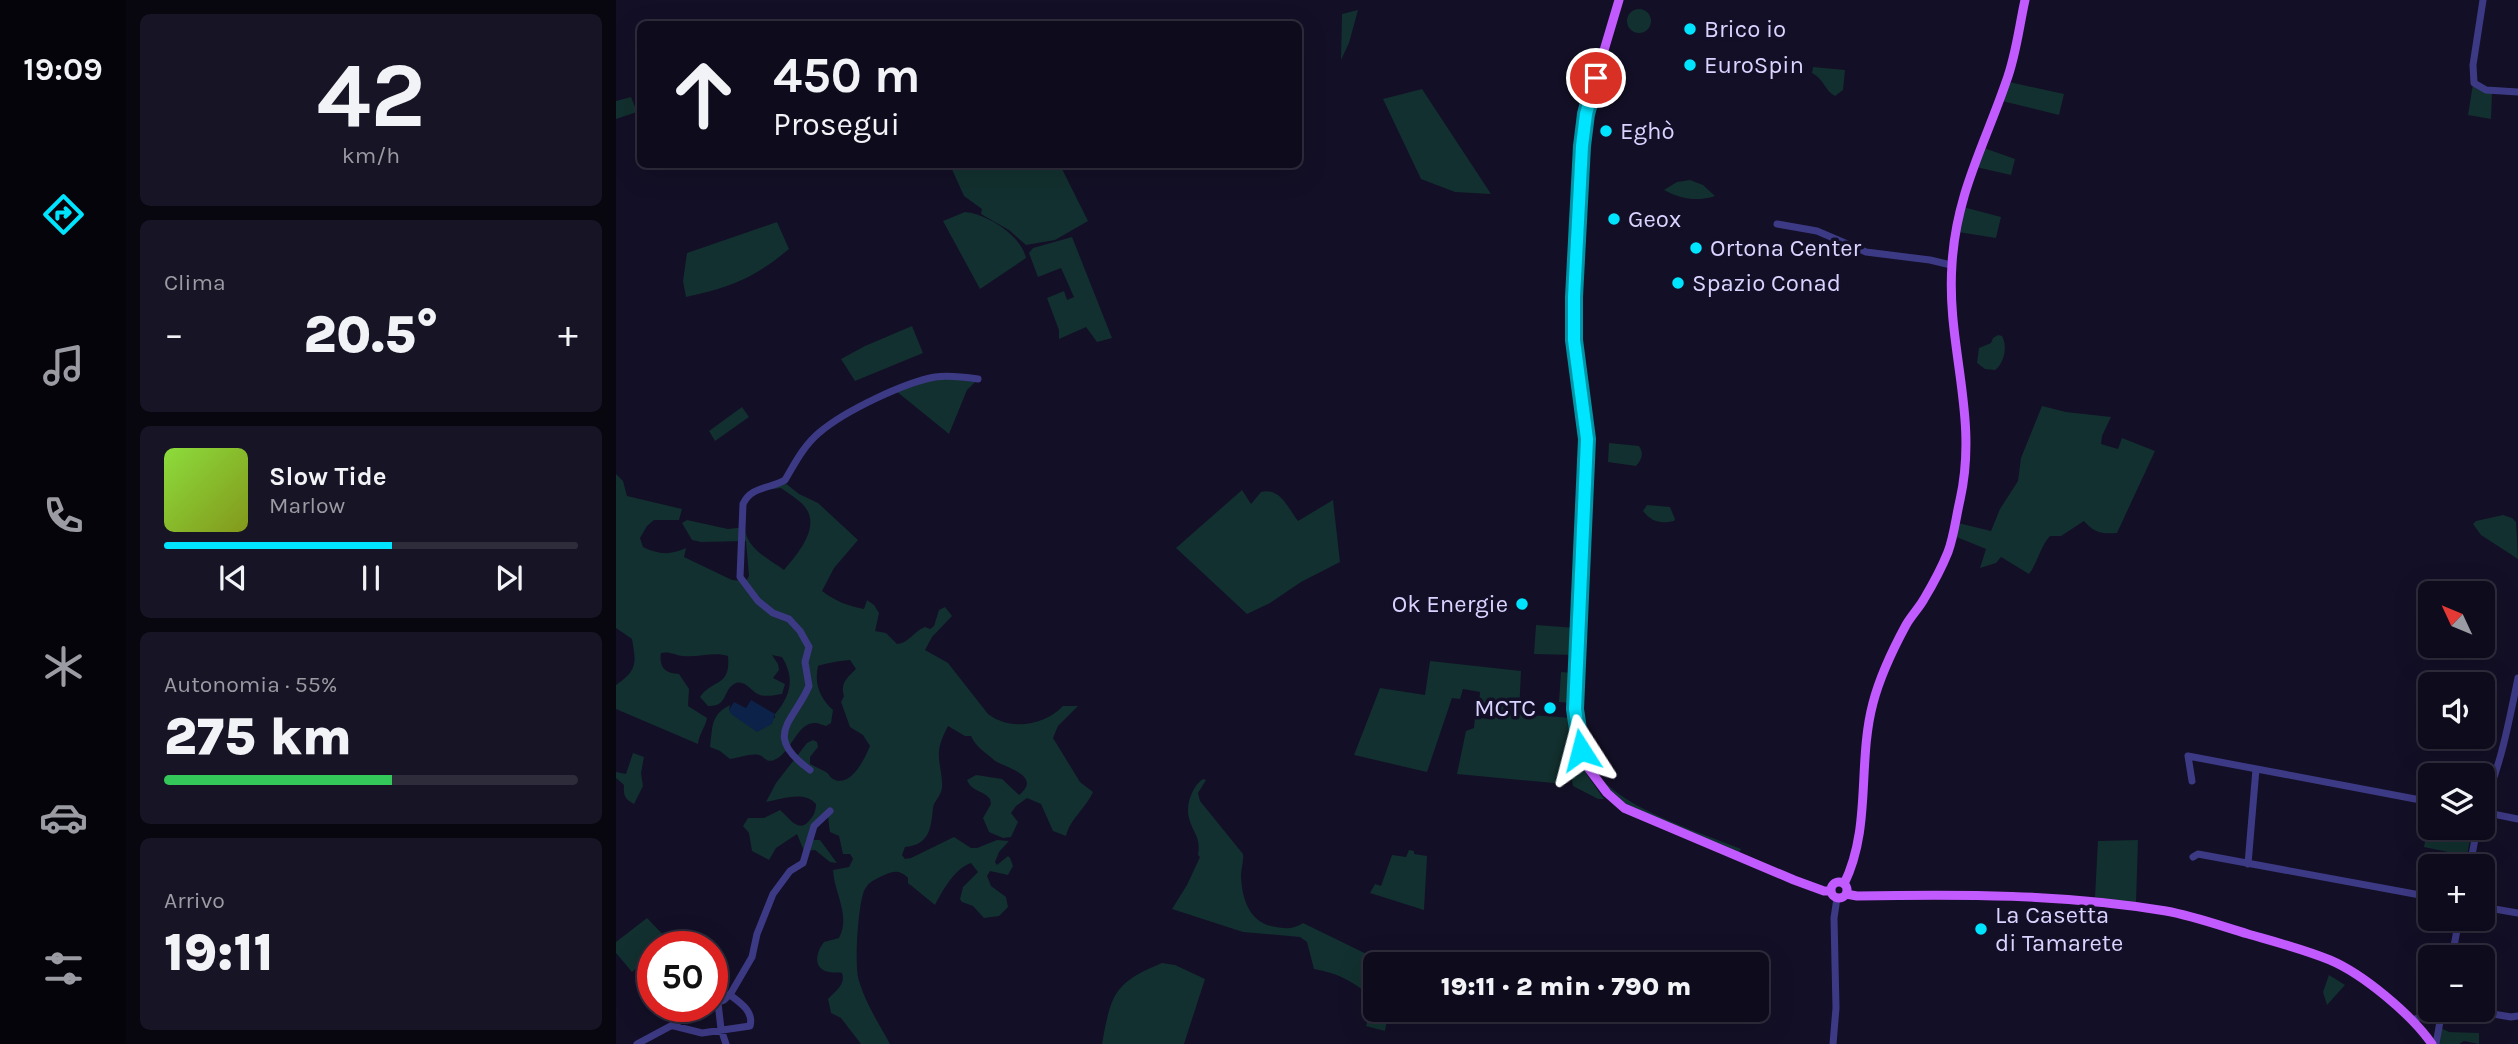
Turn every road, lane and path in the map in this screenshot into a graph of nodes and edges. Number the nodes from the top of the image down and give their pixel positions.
1 (1619, 0) edge
2 (2025, 0) edge
3 (2483, 0) edge
4 (2518, 92) edge
5 (1777, 224) dead end
6 (1951, 265) junction
7 (978, 379) dead end
8 (2518, 678) edge
9 (2256, 769) junction
10 (810, 770) dead end
11 (2495, 772) edge
12 (2192, 781) dead end
13 (2418, 800) edge
14 (830, 811) dead end
15 (2495, 814) edge
16 (2518, 819) edge
17 (2193, 857) dead end
18 (2248, 864) junction
19 (1839, 891) junction
20 (2418, 895) edge
21 (2495, 908) edge
22 (2518, 913) edge
23 (730, 995) joint
24 (2495, 1014) edge
25 (2518, 1016) edge
26 (2418, 1018) edge
27 (2411, 1020) junction
28 (681, 1022) edge
29 (719, 1022) edge
30 (2425, 1022) edge
31 (2435, 1022) edge
32 (2439, 1022) edge
33 (674, 1026) junction
34 (721, 1029) junction
35 (2421, 1030) junction
36 (637, 1044) edge
37 (726, 1044) edge
38 (1833, 1044) edge
39 (2434, 1044) edge

1 - 19 main road
2 - 6 main road
3 - 4 street
5 - 6 street
6 - 19 main road
7 - 10 street
8 - 11 street
9 - 12 street
9 - 13 street
9 - 18 street
14 - 23 street
15 - 16 street
17 - 18 street
18 - 20 street
19 - 27 main road
19 - 38 street
21 - 22 street
23 - 34 street
24 - 25 street
26 - 27 street
27 - 35 main road
28 - 33 street
29 - 34 street
30 - 35 street
31 - 35 street
32 - 39 street
33 - 34 street
33 - 36 street
34 - 37 street
35 - 39 main road

